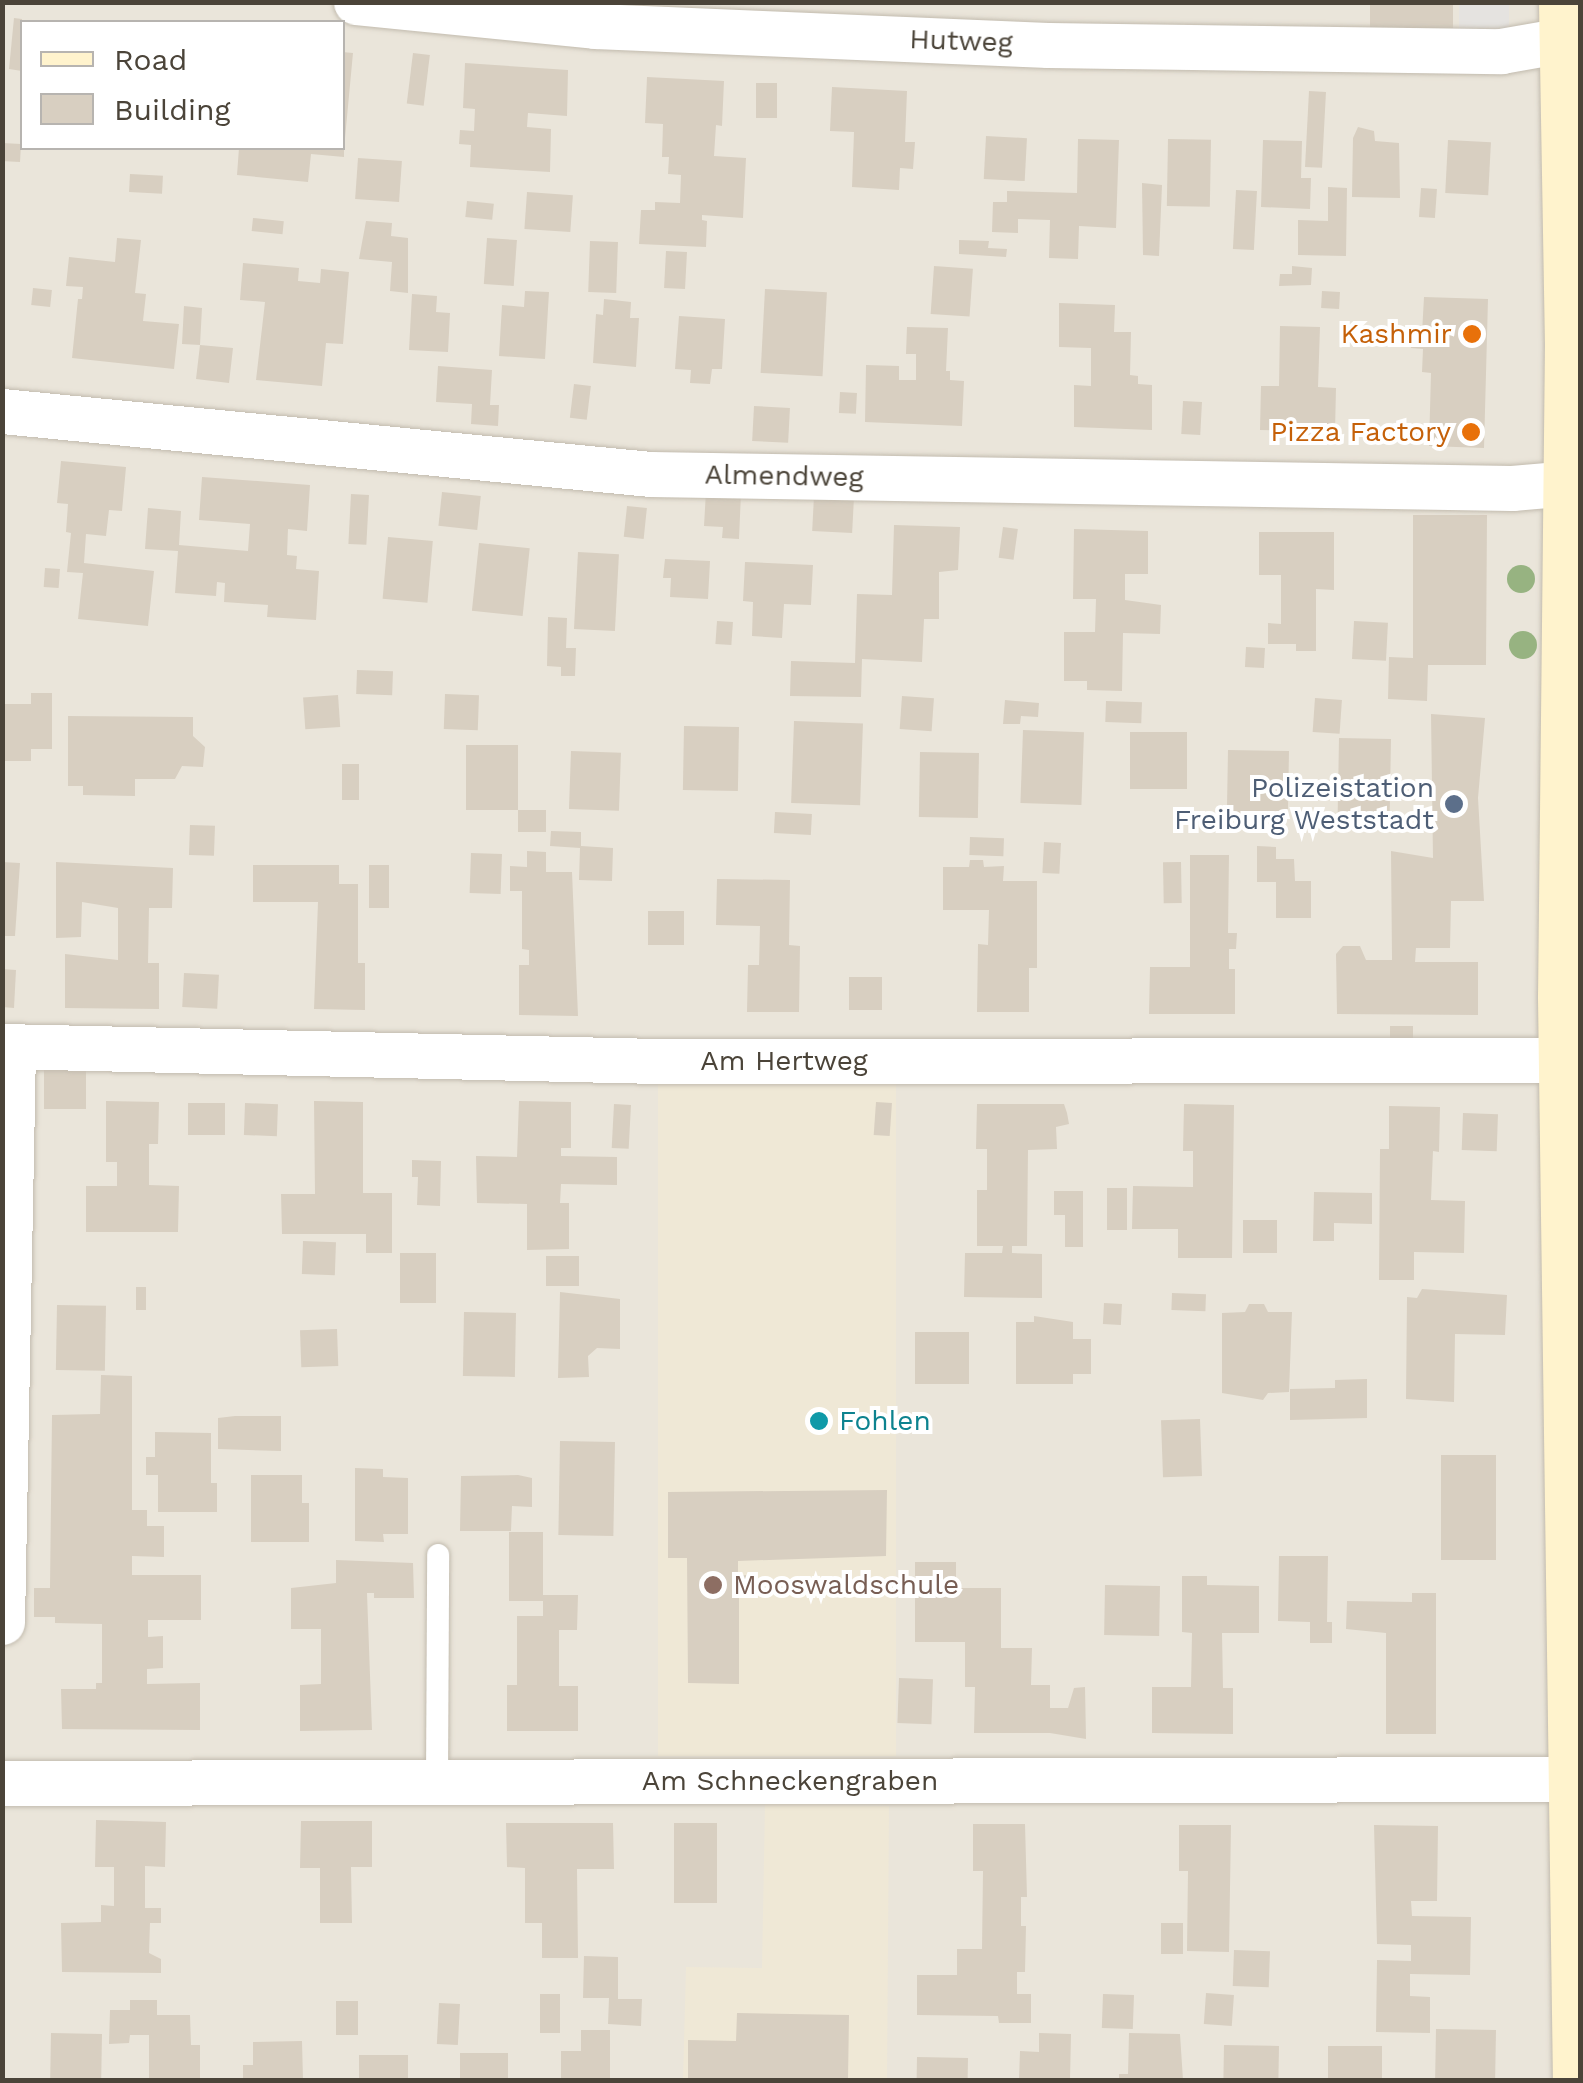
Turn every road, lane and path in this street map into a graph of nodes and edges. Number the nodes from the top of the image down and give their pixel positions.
1 (356, 2) edge
2 (1571, 27) edge
3 (2, 411) edge
4 (1574, 483) edge
5 (8, 1046) edge
6 (1573, 1060) edge
7 (1576, 1424) edge
8 (438, 1555) dead end
9 (2, 1622) edge
10 (1579, 1779) edge
11 (438, 1782) junction
12 (2, 1783) edge
13 (1580, 2080) edge

1 - 2 street, Hutweg
2 - 4 main road
3 - 4 street, Almendweg
4 - 6 main road
5 - 6 street, Am Hertweg
5 - 9 street
6 - 7 main road
7 - 10 main road
8 - 11 lane
10 - 11 street, Am Schneckengraben
10 - 13 main road
11 - 12 street, Am Schneckengraben

